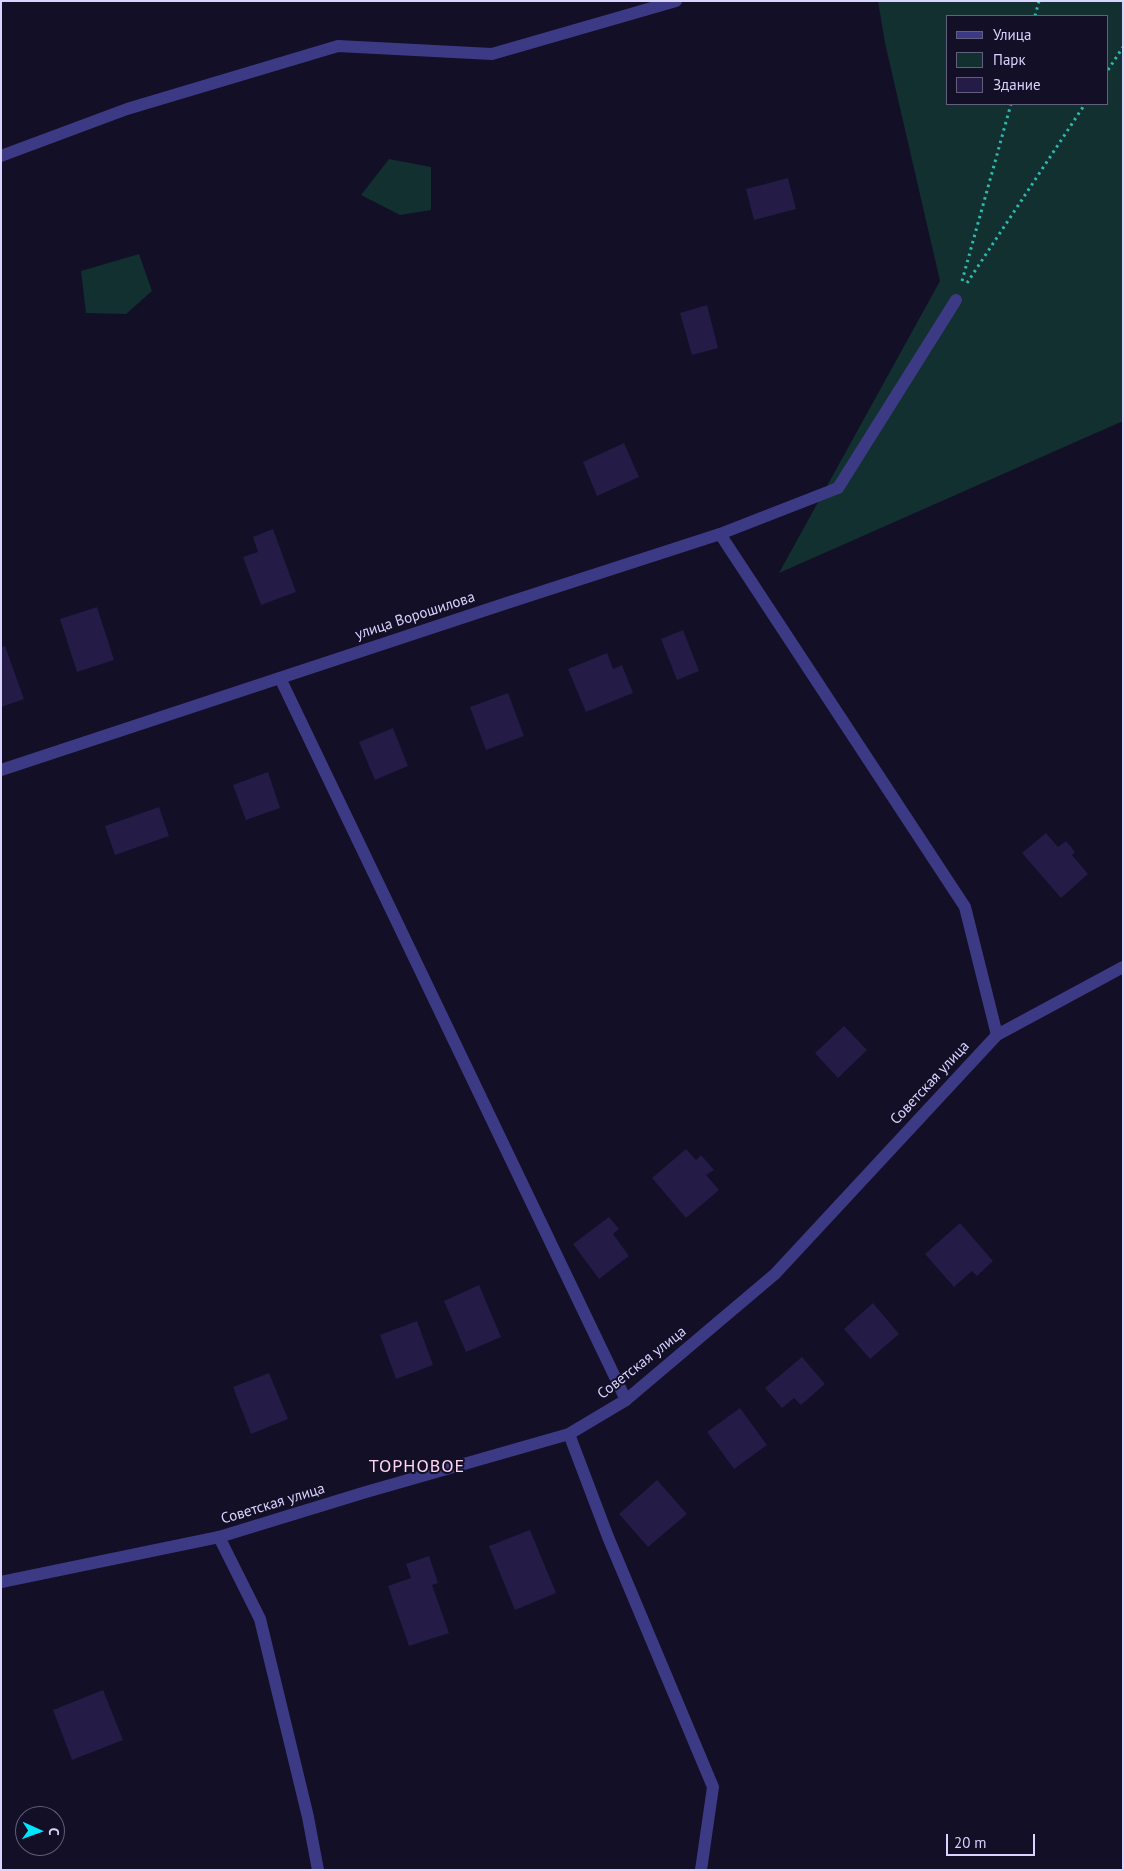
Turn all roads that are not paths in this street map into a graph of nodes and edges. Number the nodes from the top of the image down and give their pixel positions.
1 (676, 1) edge
2 (1, 156) edge
3 (956, 300) road end
4 (720, 534) junction
5 (280, 678) junction
6 (1, 770) edge
7 (1123, 967) edge
8 (997, 1035) junction
9 (626, 1400) junction
10 (569, 1434) junction
11 (218, 1537) junction
12 (1, 1582) edge
13 (318, 1870) edge
14 (701, 1870) edge

1 - 2 street
3 - 4 street, улица Ворошилова
4 - 5 street, улица Ворошилова
4 - 8 street
5 - 6 street, улица Ворошилова
5 - 9 street
7 - 8 street, Советская улица
8 - 9 street, Советская улица
9 - 10 street, Советская улица
10 - 11 street, Советская улица
10 - 14 street
11 - 12 street, Советская улица
11 - 13 street

